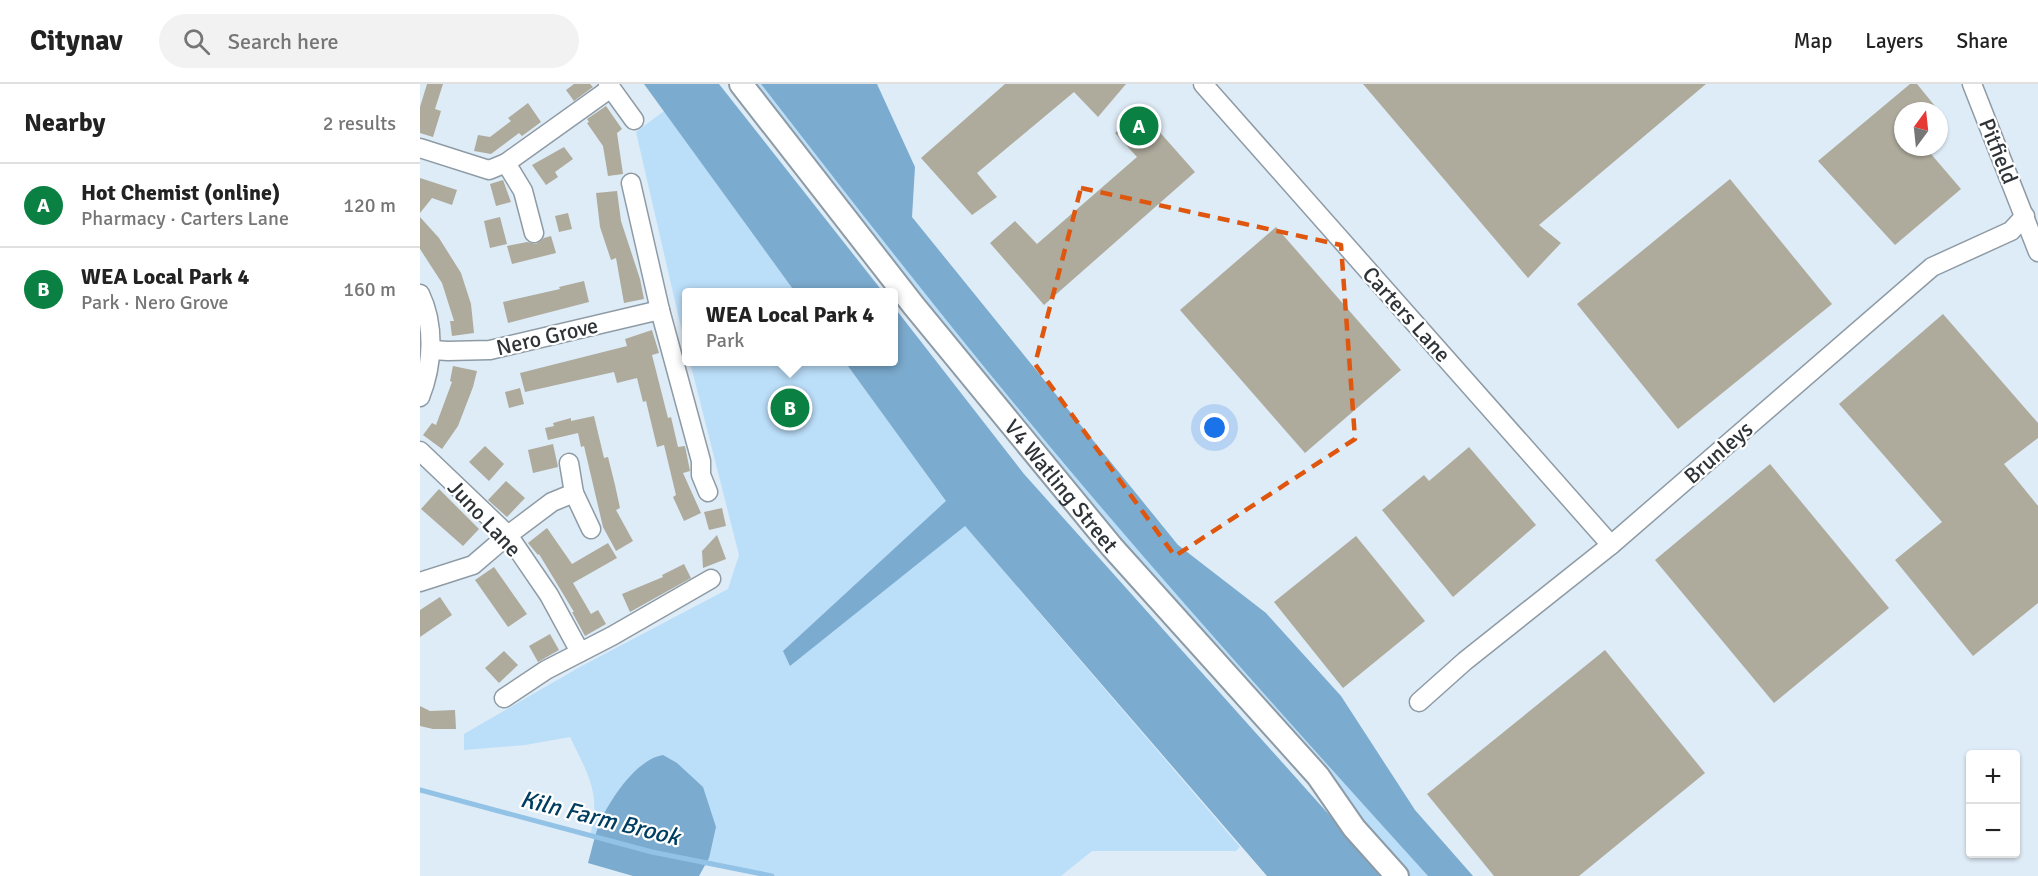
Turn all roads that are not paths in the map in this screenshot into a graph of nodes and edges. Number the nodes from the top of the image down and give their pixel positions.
1 (741, 84) edge
2 (1203, 84) edge
3 (1972, 84) edge
4 (609, 86) edge
5 (634, 120) dead end
6 (420, 148) edge
7 (506, 164) junction
8 (631, 183) dead end
9 (2025, 216) junction
10 (534, 233) dead end
11 (2038, 252) edge
12 (420, 294) edge
13 (660, 310) junction
14 (432, 350) junction
15 (420, 397) edge
16 (420, 451) edge
17 (569, 462) dead end
18 (708, 492) dead end
19 (574, 493) junction
20 (591, 529) dead end
21 (508, 535) junction
22 (1611, 545) junction
23 (711, 579) dead end
24 (420, 582) edge
25 (580, 652) junction
26 (504, 698) dead end
27 (1419, 702) dead end
28 (1397, 876) edge

1 - 28 street, V4 Watling Street
2 - 22 street, Carters Lane
3 - 9 street, Pitfield
4 - 5 street
4 - 7 street
6 - 7 street
7 - 10 street
8 - 13 street
9 - 11 street, Pitfield
9 - 22 street, Brunleys
12 - 14 street
13 - 14 street, Nero Grove
13 - 18 street
14 - 15 street
16 - 21 street, Juno Lane
17 - 19 street
19 - 20 street
19 - 21 street
21 - 24 street
21 - 25 street, Juno Lane
22 - 27 street, Brunleys
23 - 25 street
25 - 26 street

